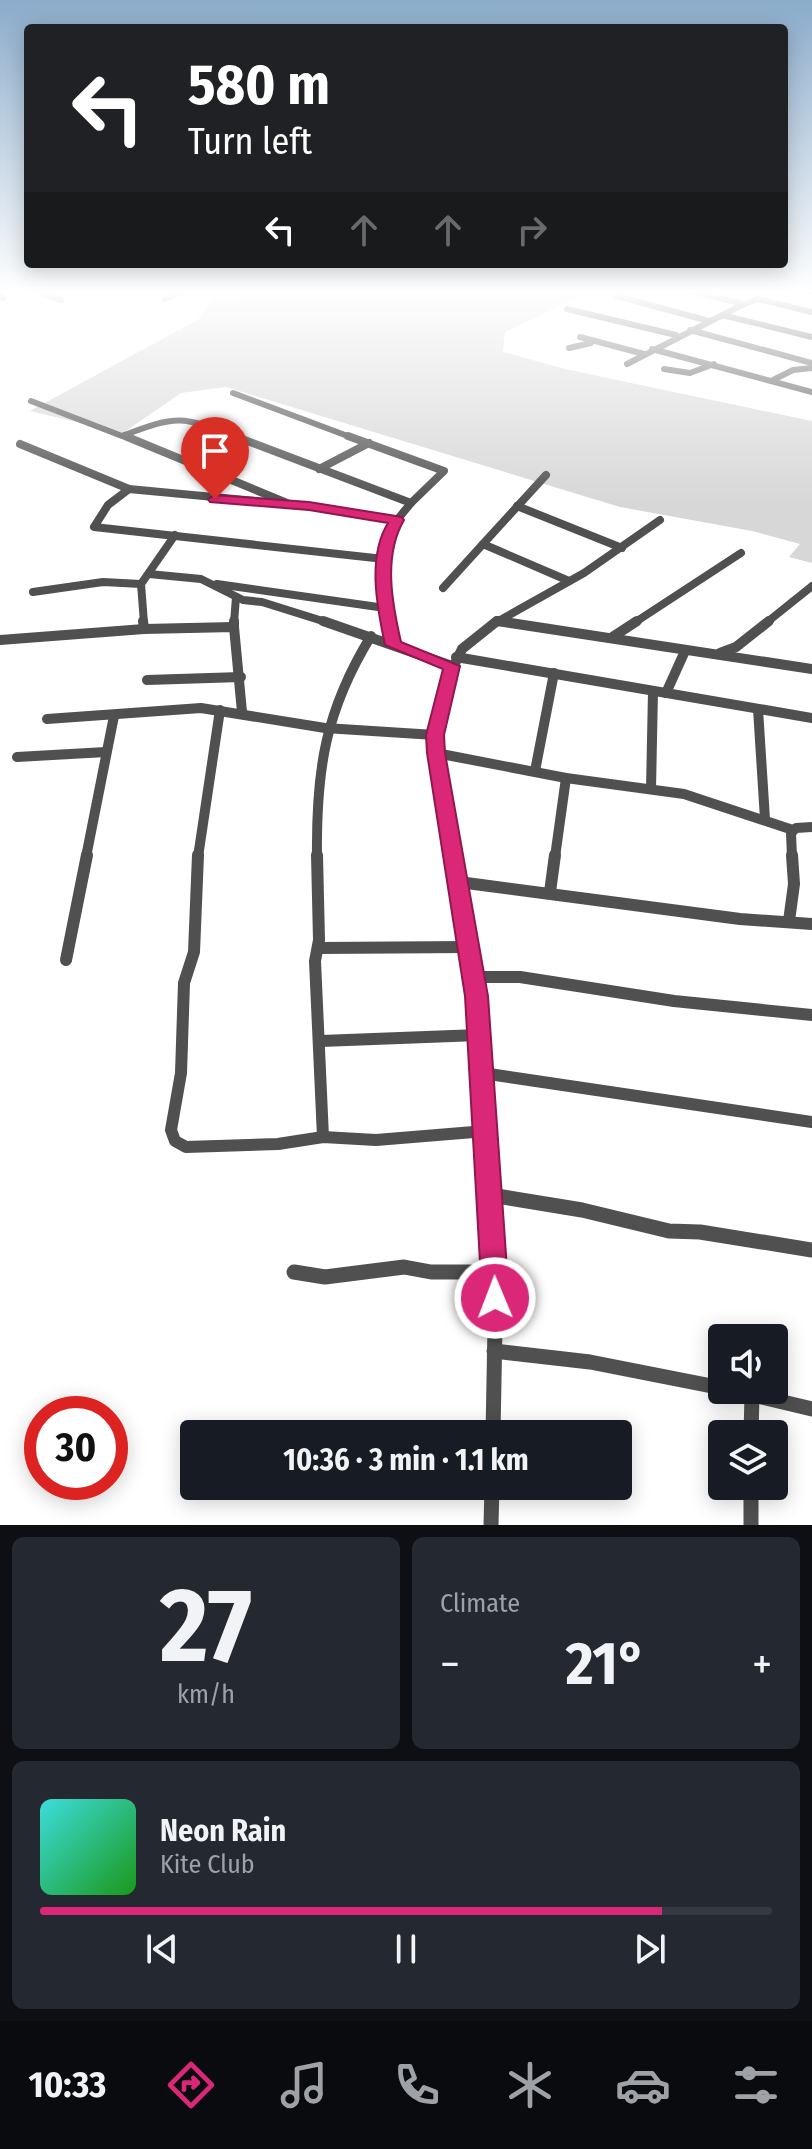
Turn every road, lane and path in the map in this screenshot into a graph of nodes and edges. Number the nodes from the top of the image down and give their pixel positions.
1 (632, 361) edge
2 (702, 361) edge
3 (627, 364) dead end
4 (714, 364) junction
5 (812, 366) edge
6 (664, 369) dead end
7 (778, 383) junction
8 (812, 392) edge
9 (233, 393) dead end
10 (31, 401) dead end
11 (125, 436) junction
12 (369, 443) junction
13 (20, 444) dead end
14 (319, 469) junction
15 (546, 475) dead end
16 (129, 489) junction
17 (411, 503) junction
18 (292, 506) junction
19 (517, 506) junction
20 (397, 520) junction
21 (660, 520) dead end
22 (175, 535) junction
23 (483, 544) junction
24 (622, 548) junction
25 (741, 553) dead end
26 (384, 559) junction
27 (149, 574) junction
28 (569, 581) junction
29 (141, 584) junction
30 (211, 584) junction
31 (812, 586) edge
32 (443, 588) dead end
33 (267, 589) junction
34 (33, 592) dead end
35 (236, 597) junction
36 (262, 602) junction
37 (385, 608) junction
38 (497, 621) junction
39 (234, 627) junction
40 (144, 629) junction
41 (371, 636) junction
42 (611, 638) junction
43 (0, 640) edge
44 (393, 645) junction
45 (685, 651) junction
46 (718, 653) junction
47 (454, 662) junction
48 (812, 669) edge
49 (554, 673) junction
50 (241, 677) junction
51 (147, 680) dead end
52 (653, 691) junction
53 (666, 693) junction
54 (758, 709) junction
55 (220, 710) junction
56 (242, 712) junction
57 (114, 716) junction
58 (812, 718) edge
59 (47, 719) dead end
60 (325, 728) junction
61 (435, 735) junction
62 (106, 752) junction
63 (436, 753) junction
64 (17, 757) dead end
65 (535, 771) junction
66 (566, 778) junction
67 (651, 789) junction
68 (765, 819) junction
69 (812, 827) edge
70 (793, 830) junction
71 (459, 882) junction
72 (550, 892) junction
73 (789, 921) junction
74 (812, 924) edge
75 (469, 947) junction
76 (318, 948) junction
77 (66, 960) dead end
78 (472, 977) junction
79 (812, 1015) edge
80 (479, 1035) junction
81 (321, 1041) junction
82 (482, 1073) junction
83 (812, 1122) edge
84 (486, 1131) junction
85 (323, 1137) junction
86 (491, 1195) junction
87 (812, 1250) edge
88 (294, 1272) dead end
89 (496, 1272) junction
90 (494, 1351) junction
91 (708, 1385) edge
92 (788, 1403) edge
93 (812, 1409) edge
94 (493, 1420) edge
95 (492, 1500) edge
96 (751, 1500) edge
97 (491, 1525) edge
98 (751, 1525) edge

1 - 3 street
2 - 4 street
4 - 6 street
4 - 7 street
5 - 7 street
7 - 8 street
9 - 12 street
10 - 11 street
11 - 14 street
11 - 18 street
12 - 14 street
12 - 17 street
13 - 16 street
14 - 17 street
15 - 19 street
16 - 18 street
16 - 22 street
17 - 20 street
18 - 20 street
19 - 23 street
19 - 24 street
20 - 26 street
21 - 24 street
22 - 26 street
22 - 27 street
23 - 28 street
23 - 32 street
24 - 28 street
25 - 42 street
26 - 37 street
27 - 29 street
27 - 30 street
28 - 38 street
29 - 34 street
29 - 40 street
30 - 33 street
30 - 35 street
31 - 46 street
33 - 36 street
33 - 37 street
35 - 36 street
35 - 39 street
36 - 41 street
37 - 44 street
38 - 42 street
38 - 47 street
39 - 40 street
39 - 50 street
40 - 43 street
41 - 44 street
41 - 60 street
42 - 45 street
44 - 47 street
45 - 46 street
45 - 53 street
46 - 48 street
47 - 49 street
47 - 61 street
49 - 52 street
49 - 65 street
50 - 51 street
50 - 56 street
52 - 53 street
52 - 67 street
53 - 54 street
54 - 58 street
54 - 68 street
55 - 56 street
55 - 57 street
55 - 85 street
56 - 60 street
57 - 59 street
57 - 62 street
60 - 61 street
60 - 76 street
61 - 63 street
62 - 64 street
62 - 77 street
63 - 65 street
63 - 71 street
65 - 66 street
66 - 67 street
66 - 72 street
67 - 68 street
68 - 70 street
69 - 70 street
70 - 73 street
71 - 72 street
71 - 75 street
72 - 73 street
73 - 74 street
75 - 76 street
75 - 78 street
76 - 81 street
78 - 79 street
78 - 80 street
80 - 81 street
80 - 82 street
81 - 85 street
82 - 83 street
82 - 84 street
84 - 85 street
84 - 86 street
86 - 87 street
86 - 89 street
88 - 89 street
89 - 90 street
90 - 91 street
90 - 94 street
92 - 93 street
95 - 97 street
96 - 98 street

